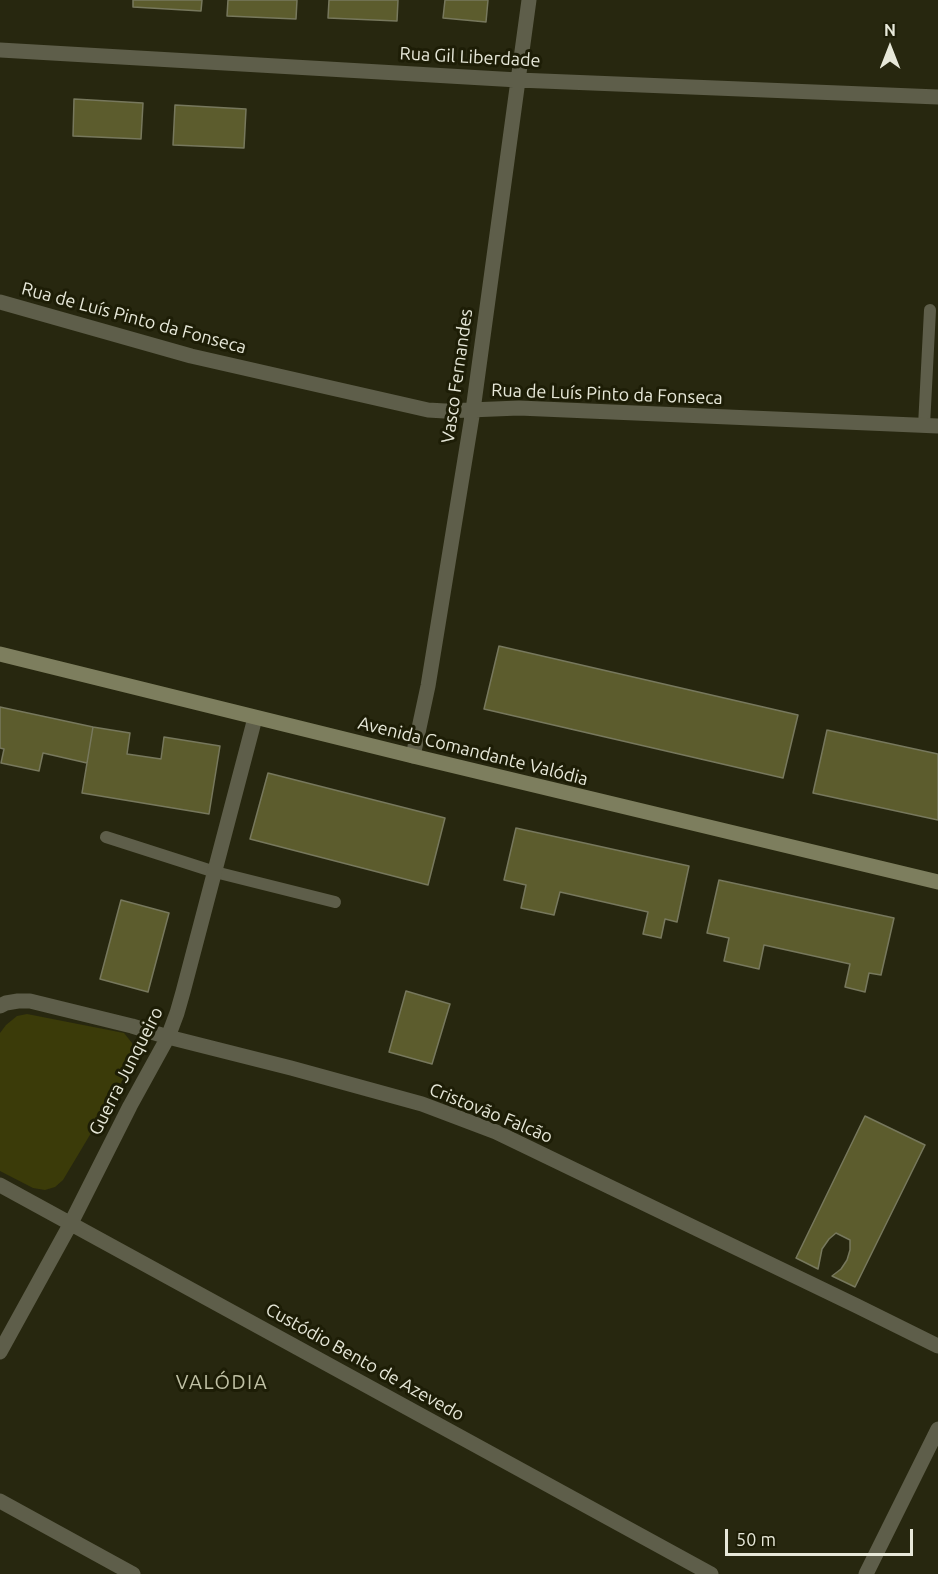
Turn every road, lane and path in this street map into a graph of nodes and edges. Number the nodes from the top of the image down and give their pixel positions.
1 (529, 0) edge
2 (0, 50) edge
3 (518, 80) junction
4 (938, 97) edge
5 (0, 302) edge
6 (930, 310) dead end
7 (473, 410) junction
8 (931, 426) edge
9 (0, 654) edge
10 (255, 718) junction
11 (413, 756) junction
12 (106, 837) dead end
13 (215, 872) junction
14 (938, 882) edge
15 (334, 902) dead end
16 (0, 1006) edge
17 (168, 1037) junction
18 (0, 1185) edge
19 (71, 1222) junction
20 (938, 1346) edge
21 (0, 1352) edge
22 (938, 1429) edge
23 (0, 1501) edge
24 (133, 1574) edge
25 (711, 1574) edge
26 (866, 1574) edge

1 - 3 street, Vasco Fernandes
2 - 3 street, Rua Gil Liberdade
3 - 4 street, Rua Gil Liberdade
3 - 7 street, Vasco Fernandes
5 - 7 street, Rua de Luís Pinto da Fonseca
6 - 8 lane
7 - 8 street, Rua de Luís Pinto da Fonseca
7 - 11 street, Vasco Fernandes
9 - 10 street, Avenida Comandante Valódia
10 - 11 street, Avenida Comandante Valódia
10 - 13 street, Guerra Junqueiro
11 - 14 street, Avenida Comandante Valódia
12 - 13 lane
13 - 15 lane
13 - 17 street, Guerra Junqueiro
16 - 17 street, Cristovão Falcão
17 - 19 street, Guerra Junqueiro
17 - 20 street, Cristovão Falcão
18 - 19 street, Custódio Bento de Azevedo
19 - 21 street, Guerra Junqueiro
19 - 25 street, Custódio Bento de Azevedo
22 - 26 street
23 - 24 street

